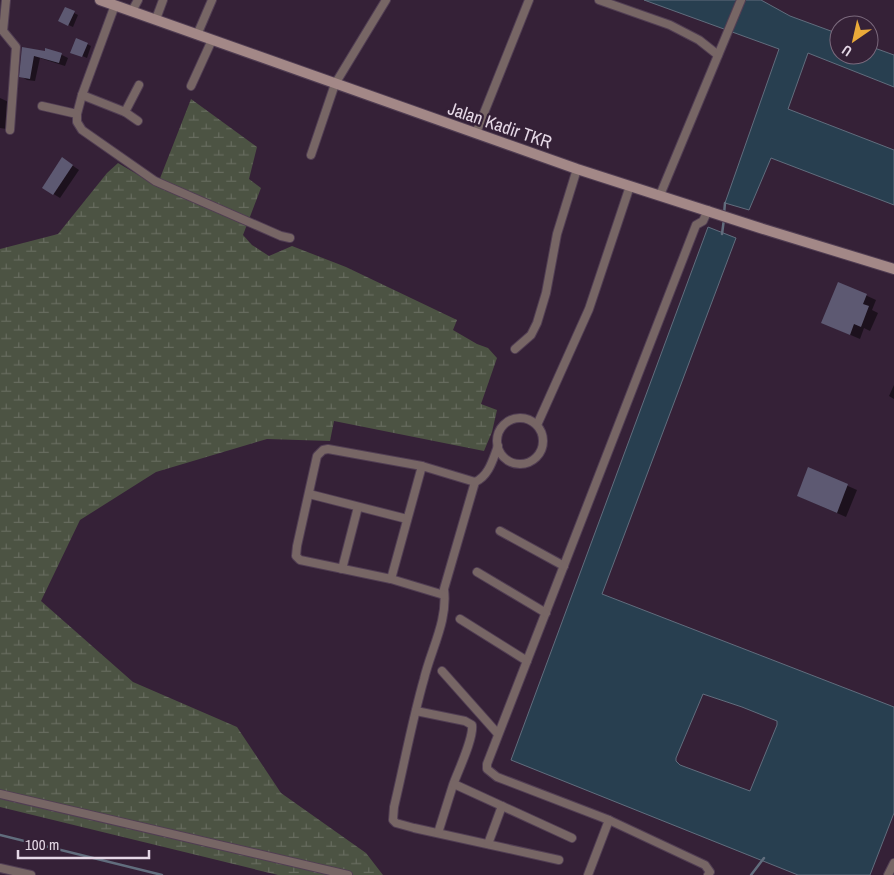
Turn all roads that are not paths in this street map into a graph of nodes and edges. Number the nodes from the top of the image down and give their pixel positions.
1 (6, 0) edge
2 (100, 0) edge
3 (138, 0) edge
4 (164, 0) edge
5 (212, 0) edge
6 (386, 0) edge
7 (529, 0) edge
8 (599, 0) edge
9 (740, 0) edge
10 (116, 5) junction
11 (132, 11) junction
12 (156, 19) junction
13 (197, 35) junction
14 (212, 40) junction
15 (718, 55) junction
16 (334, 84) junction
17 (139, 85) dead end
18 (191, 86) dead end
19 (82, 95) junction
20 (42, 106) dead end
21 (125, 112) junction
22 (76, 114) junction
23 (138, 121) dead end
24 (10, 130) dead end
25 (476, 133) junction
26 (311, 155) dead end
27 (577, 169) junction
28 (630, 186) junction
29 (660, 195) junction
30 (710, 211) junction
31 (290, 238) dead end
32 (894, 269) edge
33 (515, 349) dead end
34 (537, 425) junction
35 (498, 446) junction
36 (422, 466) junction
37 (475, 482) junction
38 (309, 494) junction
39 (358, 507) junction
40 (407, 519) junction
41 (500, 531) dead end
42 (564, 566) junction
43 (342, 569) junction
44 (477, 572) dead end
45 (391, 579) junction
46 (444, 595) junction
47 (546, 613) junction
48 (460, 619) dead end
49 (527, 661) junction
50 (442, 671) dead end
51 (416, 710) junction
52 (498, 734) junction
53 (454, 784) junction
54 (0, 794) edge
55 (502, 806) junction
56 (609, 820) junction
57 (438, 833) junction
58 (572, 838) dead end
59 (488, 844) junction
60 (559, 860) dead end
61 (894, 863) edge
62 (2, 871) edge
63 (31, 875) edge
64 (348, 875) edge
65 (588, 875) edge
66 (708, 875) edge
67 (888, 875) edge

1 - 24 street
2 - 10 street, Jalan Kadir TKR
3 - 11 street
4 - 12 street
5 - 13 street
6 - 16 street
7 - 25 street
8 - 15 street
9 - 15 street
10 - 11 street, Jalan Kadir TKR
10 - 19 street
11 - 12 street, Jalan Kadir TKR
12 - 13 street, Jalan Kadir TKR
13 - 14 street, Jalan Kadir TKR
14 - 16 street, Jalan Kadir TKR
14 - 18 street
15 - 29 street
16 - 25 street, Jalan Kadir TKR
16 - 26 street
17 - 21 street
19 - 21 street
19 - 22 street
20 - 22 street
21 - 23 street
22 - 31 street
25 - 27 street, Jalan Kadir TKR
27 - 28 street, Jalan Kadir TKR
27 - 33 street
28 - 29 street, Jalan Kadir TKR
28 - 34 street
29 - 30 street, Jalan Kadir TKR
30 - 32 street, Jalan Kadir TKR
30 - 42 street
34 - 35 street
34 - 35 street
35 - 37 street
36 - 37 street
36 - 38 street
36 - 40 street
37 - 46 street
38 - 39 street
38 - 43 street
39 - 40 street
39 - 43 street
40 - 45 street
41 - 42 street
42 - 47 street
43 - 45 street
44 - 47 street
45 - 46 street
46 - 51 street
47 - 49 street
48 - 49 street
49 - 52 street
50 - 52 street
51 - 53 street
51 - 57 street
52 - 56 street
53 - 55 street
53 - 57 street
54 - 64 street
55 - 58 street
55 - 59 street
56 - 65 street
56 - 66 street
57 - 59 street
59 - 60 street
61 - 67 street
62 - 63 street

